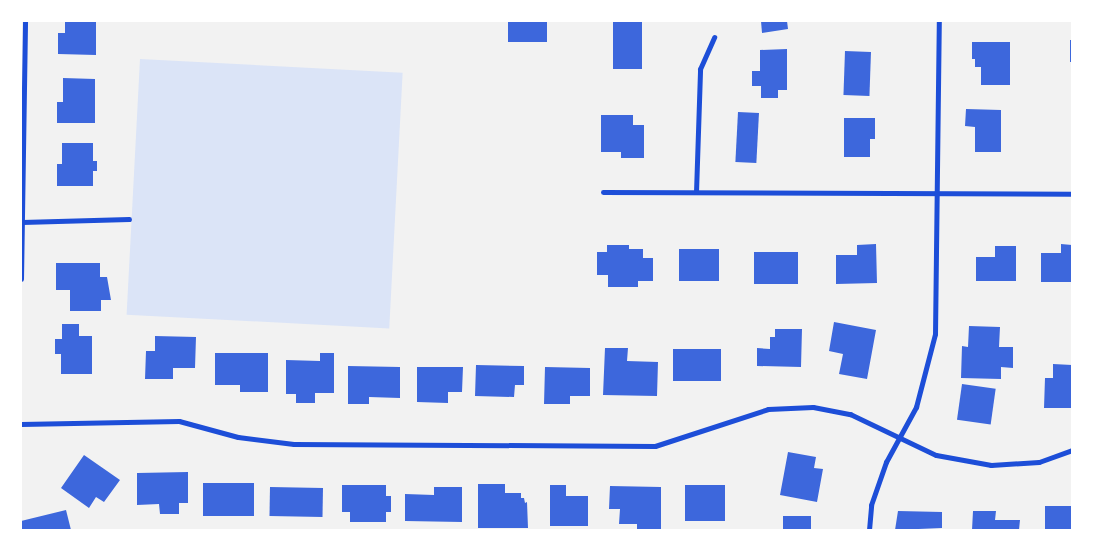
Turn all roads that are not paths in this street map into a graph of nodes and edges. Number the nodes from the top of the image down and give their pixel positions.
1 (26, 21) edge
2 (939, 21) edge
3 (714, 37) dead end
4 (603, 192) dead end
5 (696, 192) junction
6 (935, 193) junction
7 (1072, 194) edge
8 (129, 219) dead end
9 (22, 222) edge
10 (21, 279) edge
11 (21, 424) edge
12 (902, 437) junction
13 (1072, 450) edge
14 (869, 530) edge

1 - 9 street
2 - 6 street
3 - 5 street
4 - 5 street
5 - 6 street
6 - 7 street
6 - 12 street
8 - 9 street
9 - 10 street
11 - 12 street
12 - 13 street
12 - 14 street

